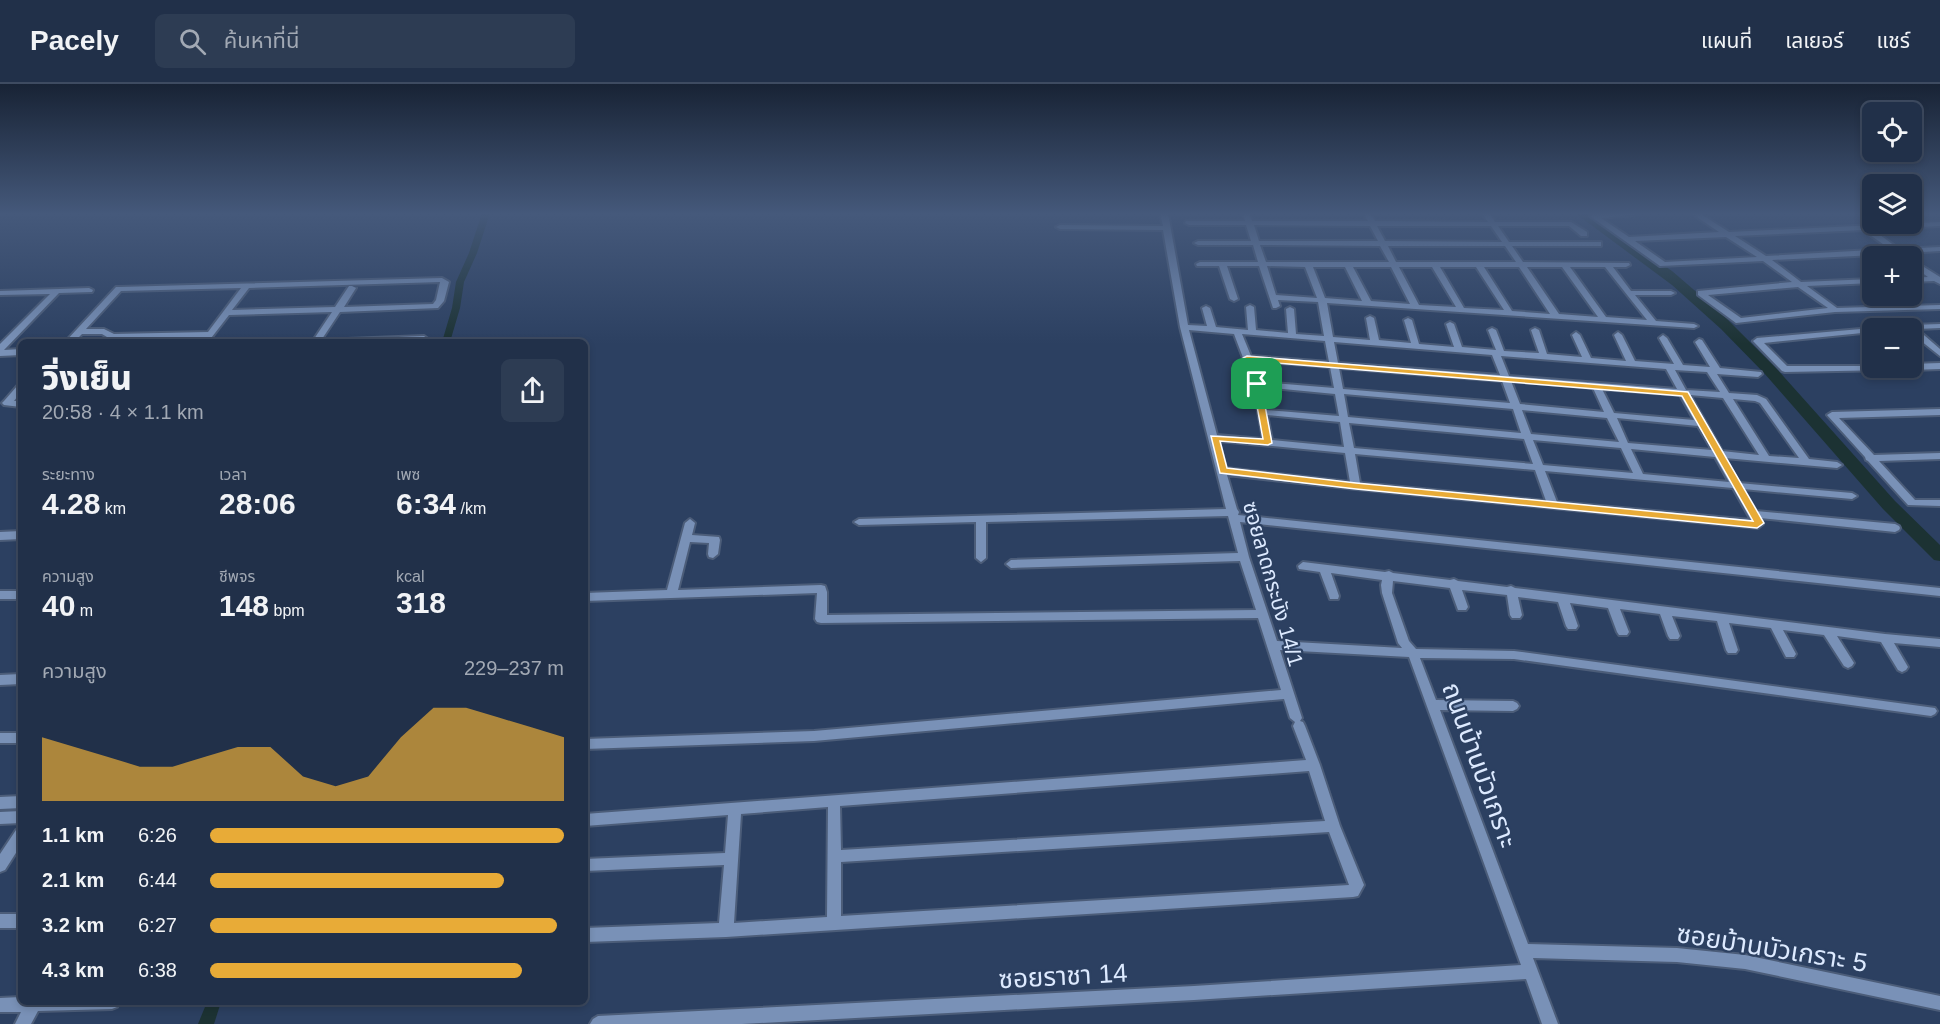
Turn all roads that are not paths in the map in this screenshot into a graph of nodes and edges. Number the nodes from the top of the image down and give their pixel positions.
1 (1171, 257) edge
2 (1262, 257) edge
3 (1323, 257) edge
4 (1390, 257) edge
5 (1516, 257) edge
6 (1653, 257) edge
7 (1803, 257) edge
8 (1764, 258) junction
9 (1200, 264) dead end
10 (1222, 264) junction
11 (1264, 264) junction
12 (1308, 264) junction
13 (1326, 264) junction
14 (1348, 264) junction
15 (1394, 265) junction
16 (1435, 265) junction
17 (1479, 265) junction
18 (1522, 265) junction
19 (1564, 265) junction
20 (1607, 265) junction
21 (1626, 265) dead end
22 (1922, 268) edge
23 (1922, 280) edge
24 (1939, 280) edge
25 (1862, 281) edge
26 (1801, 284) junction
27 (246, 287) junction
28 (352, 288) dead end
29 (89, 290) dead end
30 (57, 291) junction
31 (0, 293) edge
32 (1629, 293) junction
33 (1671, 293) dead end
34 (1274, 297) junction
35 (1233, 299) dead end
36 (1322, 300) junction
37 (1367, 302) junction
38 (1415, 305) junction
39 (1276, 306) dead end
40 (1250, 307) dead end
41 (1940, 307) edge
42 (1206, 308) dead end
43 (338, 309) junction
44 (1290, 309) dead end
45 (1461, 309) junction
46 (1835, 310) junction
47 (1509, 312) junction
48 (225, 313) junction
49 (1556, 316) junction
50 (1370, 318) dead end
51 (1408, 320) dead end
52 (1604, 320) junction
53 (1653, 323) junction
54 (1450, 324) dead end
55 (1694, 326) dead end
56 (1940, 326) edge
57 (1184, 327) junction
58 (1922, 327) edge
59 (1212, 329) junction
60 (1492, 330) dead end
61 (1535, 330) dead end
62 (81, 331) junction
63 (1862, 331) edge
64 (1237, 332) junction
65 (1252, 333) junction
66 (1576, 335) dead end
67 (1618, 335) dead end
68 (1292, 337) junction
69 (207, 338) edge
70 (1663, 338) dead end
71 (1922, 338) edge
72 (72, 339) edge
73 (318, 339) edge
74 (1330, 340) junction
75 (1699, 342) dead end
76 (1375, 344) junction
77 (1416, 347) junction
78 (1459, 350) junction
79 (0, 351) edge
80 (18, 352) edge
81 (1498, 353) junction
82 (1940, 353) edge
83 (1544, 357) junction
84 (1247, 358) junction
85 (1588, 360) junction
86 (1632, 364) junction
87 (1335, 366) junction
88 (1940, 366) edge
89 (1675, 367) junction
90 (1922, 367) edge
91 (1862, 369) edge
92 (1713, 370) junction
93 (1758, 374) dead end
94 (1506, 379) junction
95 (1257, 384) junction
96 (1597, 387) junction
97 (18, 390) edge
98 (1339, 392) junction
99 (1685, 394) junction
100 (1725, 397) junction
101 (18, 404) edge
102 (1516, 407) junction
103 (1262, 412) junction
104 (1940, 412) edge
105 (1610, 415) junction
106 (1344, 420) junction
107 (1701, 423) junction
108 (1527, 436) junction
109 (1214, 438) junction
110 (1268, 443) junction
111 (1625, 445) junction
112 (1350, 451) junction
113 (1719, 455) junction
114 (1940, 456) edge
115 (1869, 458) junction
116 (1766, 459) junction
117 (1808, 463) junction
118 (1837, 465) dead end
119 (1539, 467) junction
120 (1223, 471) junction
121 (1640, 477) junction
122 (1356, 486) junction
123 (1737, 486) junction
124 (1852, 496) dead end
125 (1940, 503) edge
126 (1552, 505) junction
127 (1754, 514) junction
128 (1234, 515) junction
129 (981, 519) junction
130 (859, 522) dead end
131 (690, 524) dead end
132 (1895, 528) dead end
133 (18, 535) edge
134 (0, 536) edge
135 (686, 538) junction
136 (713, 554) dead end
137 (1244, 557) junction
138 (981, 558) dead end
139 (1011, 564) dead end
140 (1303, 566) dead end
141 (1324, 568) junction
142 (1389, 575) junction
143 (1454, 583) junction
144 (1511, 590) junction
145 (1940, 592) edge
146 (671, 594) junction
147 (18, 595) edge
148 (0, 596) edge
149 (1334, 596) dead end
150 (588, 597) edge
151 (1562, 597) junction
152 (1612, 603) junction
153 (1462, 607) dead end
154 (1664, 610) junction
155 (1262, 614) junction
156 (1516, 615) dead end
157 (1721, 617) junction
158 (1774, 624) junction
159 (1572, 626) dead end
160 (1828, 631) junction
161 (1623, 632) dead end
162 (1674, 636) dead end
163 (1885, 638) junction
164 (1940, 643) edge
165 (1274, 645) junction
166 (1732, 650) dead end
167 (1413, 653) junction
168 (1790, 654) dead end
169 (1848, 663) dead end
170 (1902, 667) dead end
171 (18, 679) edge
172 (0, 680) edge
173 (1288, 694) junction
174 (1432, 705) junction
175 (1513, 706) dead end
176 (1931, 711) dead end
177 (0, 738) edge
178 (18, 738) edge
179 (588, 744) edge
180 (1314, 765) junction
181 (18, 802) edge
182 (834, 802) junction
183 (0, 803) edge
184 (735, 809) junction
185 (18, 817) edge
186 (0, 818) edge
187 (588, 820) edge
188 (1333, 826) junction
189 (15, 852) edge
190 (835, 856) junction
191 (732, 859) junction
192 (588, 865) edge
193 (0, 866) edge
194 (0, 921) edge
195 (18, 921) edge
196 (834, 922) junction
197 (726, 930) junction
198 (588, 935) edge
199 (1523, 951) junction
200 (1530, 972) junction
201 (1940, 1003) edge
202 (18, 1004) edge
203 (0, 1005) edge
204 (34, 1005) edge
205 (23, 1024) edge
206 (598, 1024) edge
207 (1550, 1024) edge

1 - 57 street, ซอยลาดกระบัง 14/1
2 - 11 street
3 - 13 street
4 - 15 street
5 - 18 street
6 - 8 street
7 - 8 street
8 - 26 street
9 - 10 street
10 - 11 street
10 - 35 street
11 - 12 street
11 - 34 street
12 - 13 street
12 - 36 street
13 - 14 street
14 - 15 street
14 - 37 street
15 - 16 street
15 - 38 street
16 - 17 street
16 - 45 street
17 - 18 street
17 - 47 street
18 - 19 street
18 - 49 street
19 - 20 street
19 - 52 street
20 - 21 street
20 - 32 street
22 - 24 street
23 - 24 street
25 - 26 street
26 - 46 street
26 - 46 street
27 - 43 street
27 - 48 street
27 - 62 street
28 - 43 street
29 - 30 street
30 - 31 street
30 - 79 street
32 - 33 street
32 - 53 street
34 - 36 street
34 - 39 street
36 - 37 street
36 - 74 street
37 - 38 street
38 - 45 street
40 - 65 street
41 - 46 street
42 - 59 street
43 - 48 street
43 - 73 street
44 - 68 street
45 - 47 street
47 - 49 street
48 - 69 street
49 - 52 street
50 - 76 street
51 - 77 street
52 - 53 street
53 - 55 street
54 - 78 street
56 - 58 street
57 - 59 street
57 - 109 street, ซอยลาดกระบัง 14/1
59 - 64 street
60 - 81 street
61 - 83 street
62 - 69 street
62 - 72 street
63 - 91 street
64 - 65 street
64 - 84 street
65 - 68 street
66 - 85 street
67 - 86 street
68 - 74 street
70 - 89 street
71 - 82 street
74 - 76 street
74 - 87 street
75 - 92 street
76 - 77 street
77 - 78 street
78 - 81 street
79 - 80 street
81 - 83 street
81 - 94 street
83 - 85 street
84 - 87 street
84 - 95 street
85 - 86 street
86 - 89 street
87 - 94 street
87 - 98 street
88 - 90 street
89 - 92 street
89 - 99 street
92 - 93 street
92 - 100 street
94 - 96 street
94 - 102 street
95 - 98 street
95 - 103 street
96 - 99 street
96 - 105 street
97 - 101 street
98 - 102 street
98 - 106 street
99 - 100 street
99 - 107 street
100 - 116 street
100 - 117 street
102 - 105 street
102 - 108 street
103 - 106 street
103 - 110 street
104 - 115 street
105 - 107 street
105 - 111 street
106 - 108 street
106 - 112 street
107 - 113 street
108 - 111 street
108 - 119 street
109 - 110 street
109 - 120 street, ซอยลาดกระบัง 14/1
110 - 112 street
111 - 113 street
111 - 121 street
112 - 119 street
112 - 122 street
113 - 116 street
113 - 123 street
114 - 115 street
115 - 125 street
116 - 117 street
117 - 118 street
119 - 121 street
119 - 126 street
120 - 122 street
120 - 128 street, ซอยลาดกระบัง 14/1
121 - 123 street
122 - 126 street
123 - 124 street
123 - 127 street
126 - 127 street
127 - 132 street
128 - 129 street
128 - 137 street, ซอยลาดกระบัง 14/1
128 - 145 street
129 - 130 street
129 - 138 street
131 - 135 street
133 - 134 street
135 - 136 street
135 - 146 street
137 - 139 street
137 - 155 street, ซอยลาดกระบัง 14/1
140 - 141 street
141 - 142 street
141 - 149 street
142 - 143 street
142 - 167 street, ถนนบ้านบัวเกราะ
143 - 144 street
143 - 153 street
144 - 151 street
144 - 156 street
146 - 150 street
146 - 155 street
147 - 148 street
151 - 152 street
151 - 159 street
152 - 154 street
152 - 161 street
154 - 157 street
154 - 162 street
155 - 165 street, ซอยลาดกระบัง 14/1
157 - 158 street
157 - 166 street
158 - 160 street
158 - 168 street
160 - 163 street
160 - 169 street
163 - 164 street
163 - 170 street
165 - 167 street
165 - 173 street, ซอยลาดกระบัง 14/1
167 - 174 street, ถนนบ้านบัวเกราะ
167 - 176 street
171 - 172 street
173 - 179 street
173 - 180 street, ซอยลาดกระบัง 14/1
174 - 175 street
174 - 199 street, ถนนบ้านบัวเกราะ
177 - 178 street
180 - 182 street
180 - 188 street, ซอยลาดกระบัง 14/1
181 - 183 street
182 - 184 street
182 - 190 street
184 - 187 street
184 - 191 street
185 - 186 street
188 - 190 street
188 - 196 street, ซอยลาดกระบัง 14/1
189 - 193 street
190 - 196 street
191 - 192 street
191 - 197 street
194 - 195 street
196 - 197 street
197 - 198 street
199 - 200 street, ถนนบ้านบัวเกราะ
199 - 201 street, ซอยบ้านบัวเกราะ 5
200 - 206 street, ซอยราชา 14
200 - 207 street, ถนนบ้านบัวเกราะ
202 - 203 street
204 - 205 street

